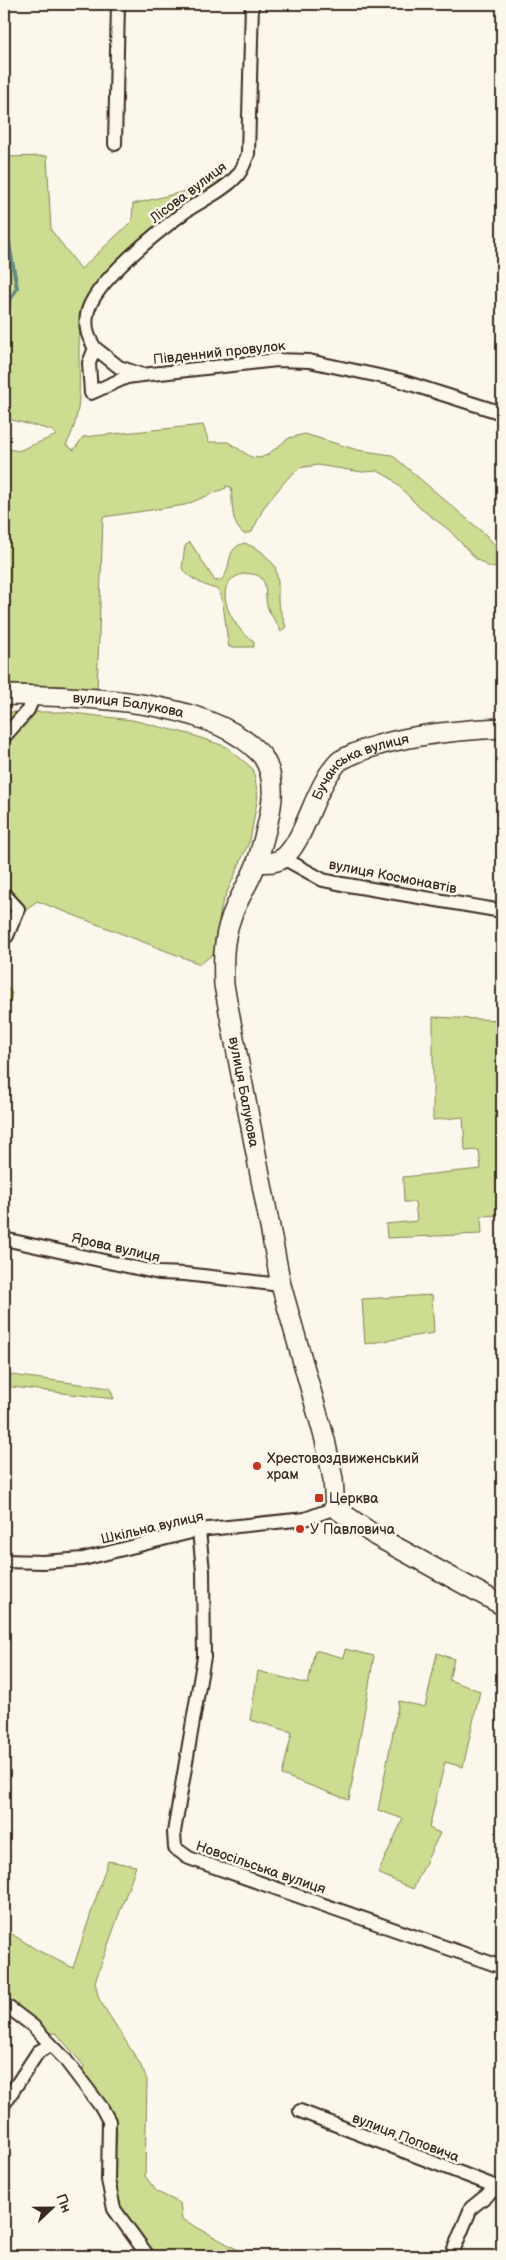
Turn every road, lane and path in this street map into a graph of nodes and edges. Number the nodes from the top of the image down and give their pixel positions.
1 (118, 4) edge
2 (252, 4) edge
3 (115, 144) dead end
4 (95, 348) junction
5 (142, 375) junction
6 (502, 413) edge
7 (4, 695) edge
8 (34, 696) junction
9 (502, 728) edge
10 (4, 736) edge
11 (283, 858) junction
12 (257, 862) junction
13 (4, 894) edge
14 (502, 911) edge
15 (4, 938) edge
16 (4, 1239) edge
17 (281, 1285) junction
18 (335, 1508) junction
19 (199, 1530) junction
20 (4, 1561) edge
21 (502, 1605) edge
22 (502, 1967) edge
23 (4, 2004) edge
24 (50, 2045) junction
25 (4, 2104) edge
26 (300, 2112) dead end
27 (499, 2188) edge
28 (148, 2256) edge
29 (451, 2256) edge

1 - 3 street
2 - 4 street, Лісова вулиця
4 - 5 street, Південний провулок
4 - 5 street, Південний провулок
5 - 6 street, Південний провулок
7 - 8 main road, вулиця Балукова
8 - 10 street
8 - 12 main road, вулиця Балукова
9 - 11 main road, Бучанська вулиця
11 - 12 main road
11 - 14 street, вулиця Космонавтів
12 - 17 main road, вулиця Балукова
13 - 15 street
16 - 17 street, Ярова вулиця
17 - 18 main road, вулиця Балукова
18 - 19 street, Шкільна вулиця
18 - 21 main road
19 - 20 street, Шкільна вулиця
19 - 22 street, Новосільська вулиця
23 - 24 street
24 - 25 street
24 - 28 street
26 - 27 street, вулиця Поповича
27 - 29 street

